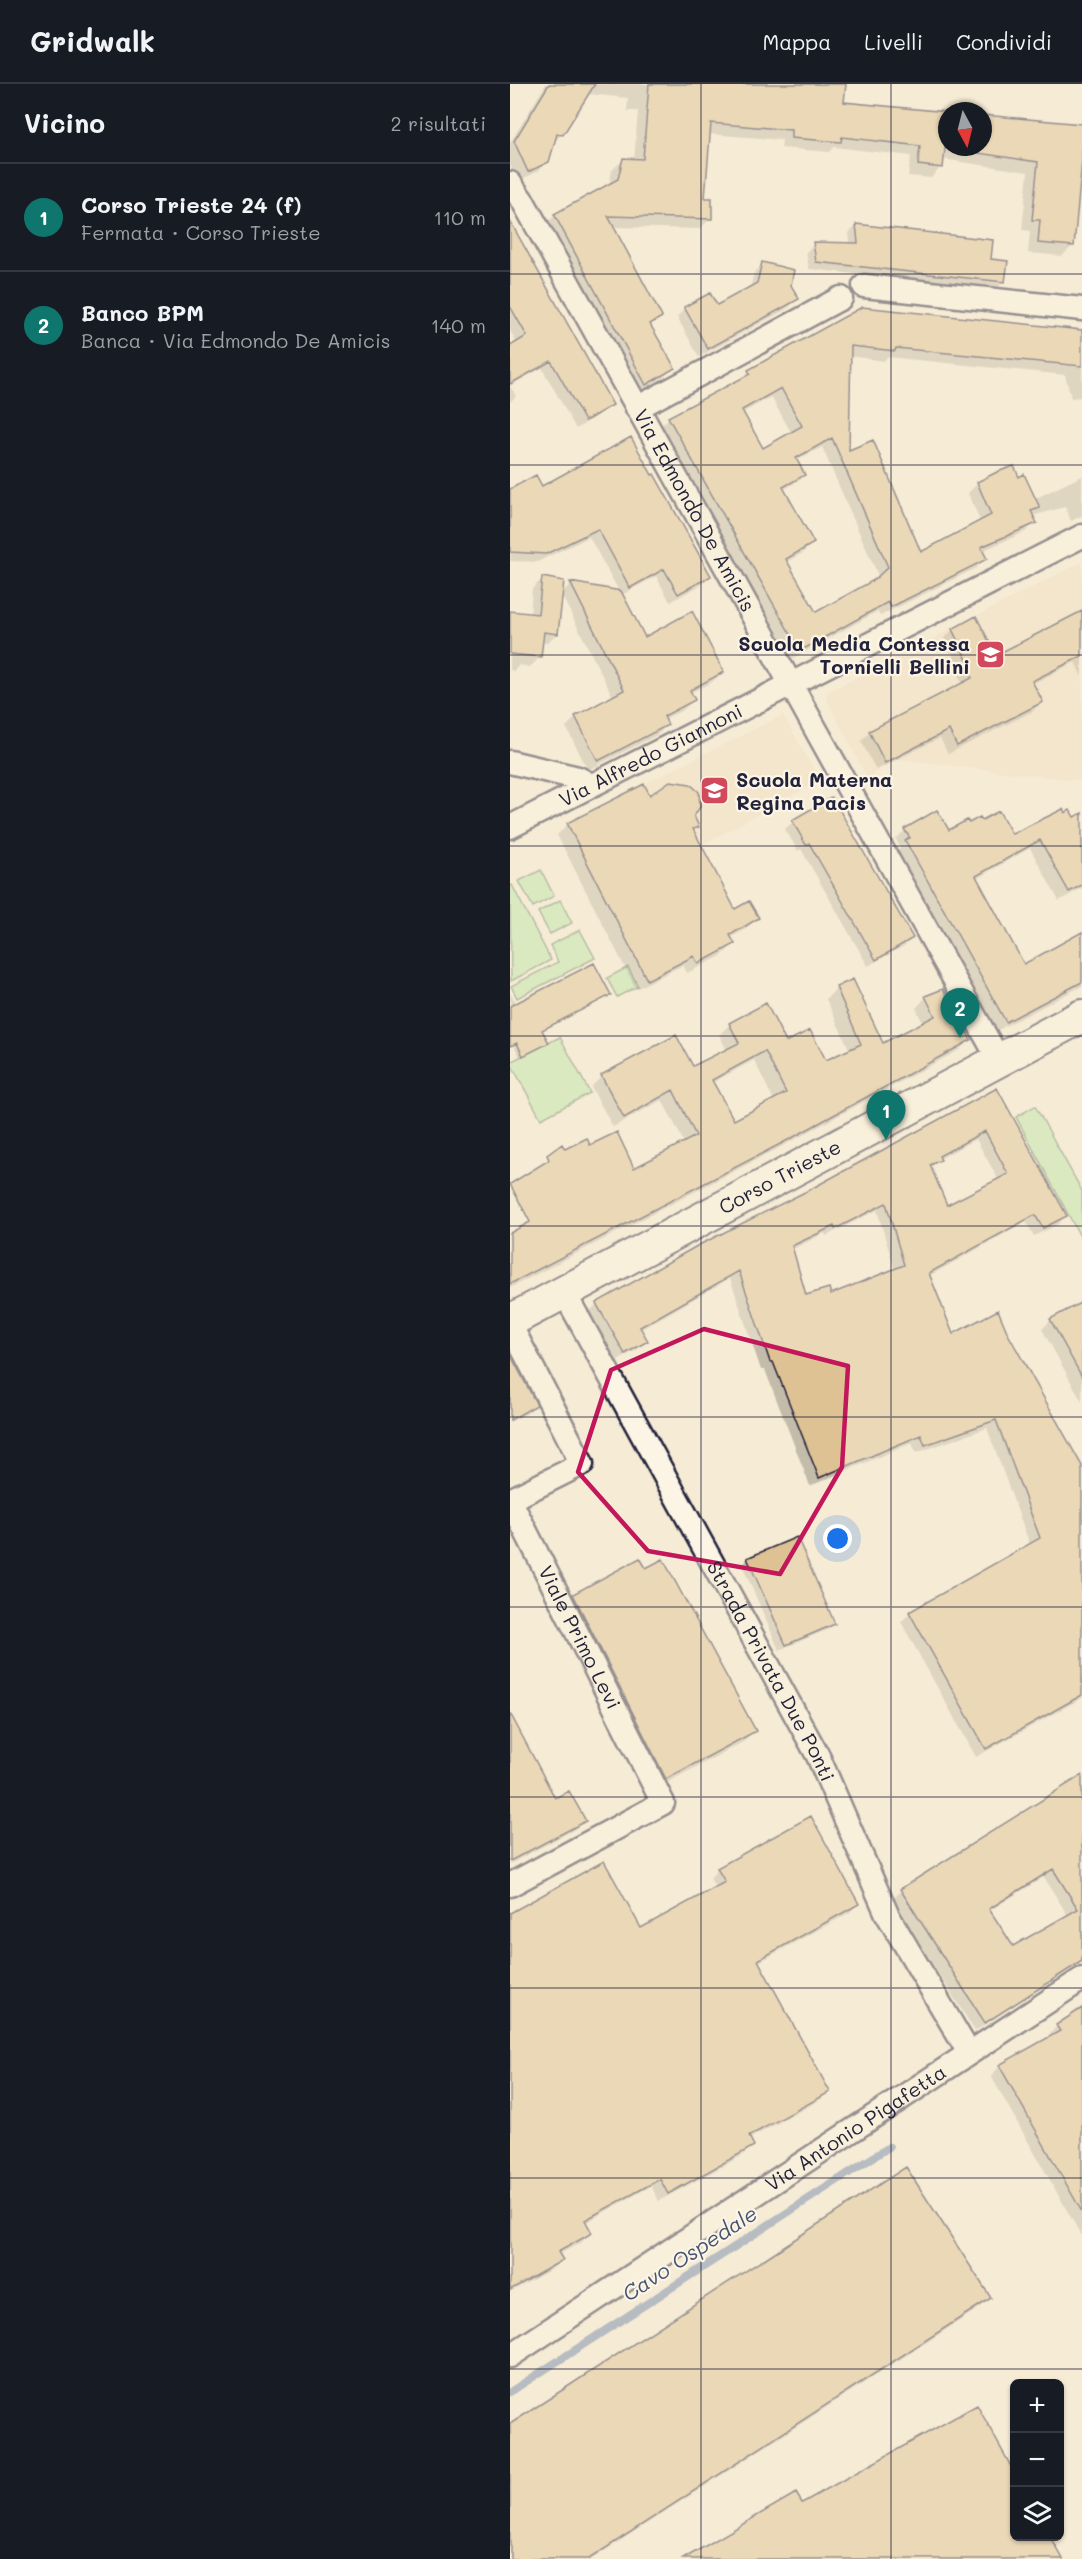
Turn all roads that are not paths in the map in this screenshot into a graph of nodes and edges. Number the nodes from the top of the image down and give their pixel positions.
1 (510, 183) edge
2 (864, 286) dead end
3 (841, 298) dead end
4 (1082, 309) edge
5 (638, 408) junction
6 (1082, 536) edge
7 (790, 684) junction
8 (510, 762) edge
9 (591, 785) junction
10 (510, 827) edge
11 (1082, 1016) edge
12 (999, 1060) junction
13 (564, 1292) junction
14 (510, 1323) edge
15 (510, 1500) edge
16 (510, 1885) edge
17 (1082, 1979) edge
18 (969, 2053) junction
19 (510, 2356) edge

1 - 5 street, Via Edmondo De Amicis
2 - 4 street
3 - 5 street
5 - 7 street, Via Edmondo De Amicis
6 - 7 street, Via Alfredo Giannoni
7 - 9 street, Via Alfredo Giannoni
7 - 12 street, Via Edmondo De Amicis
8 - 9 street
9 - 10 street, Via Alfredo Giannoni
11 - 12 main road, Corso Trieste
12 - 13 main road, Corso Trieste
13 - 14 main road, Corso Trieste
13 - 18 street, Strada Privata Due Ponti
14 - 15 street, Viale Primo Levi
15 - 16 street, Viale Primo Levi
17 - 18 street, Via Antonio Pigafetta
18 - 19 street, Via Antonio Pigafetta

